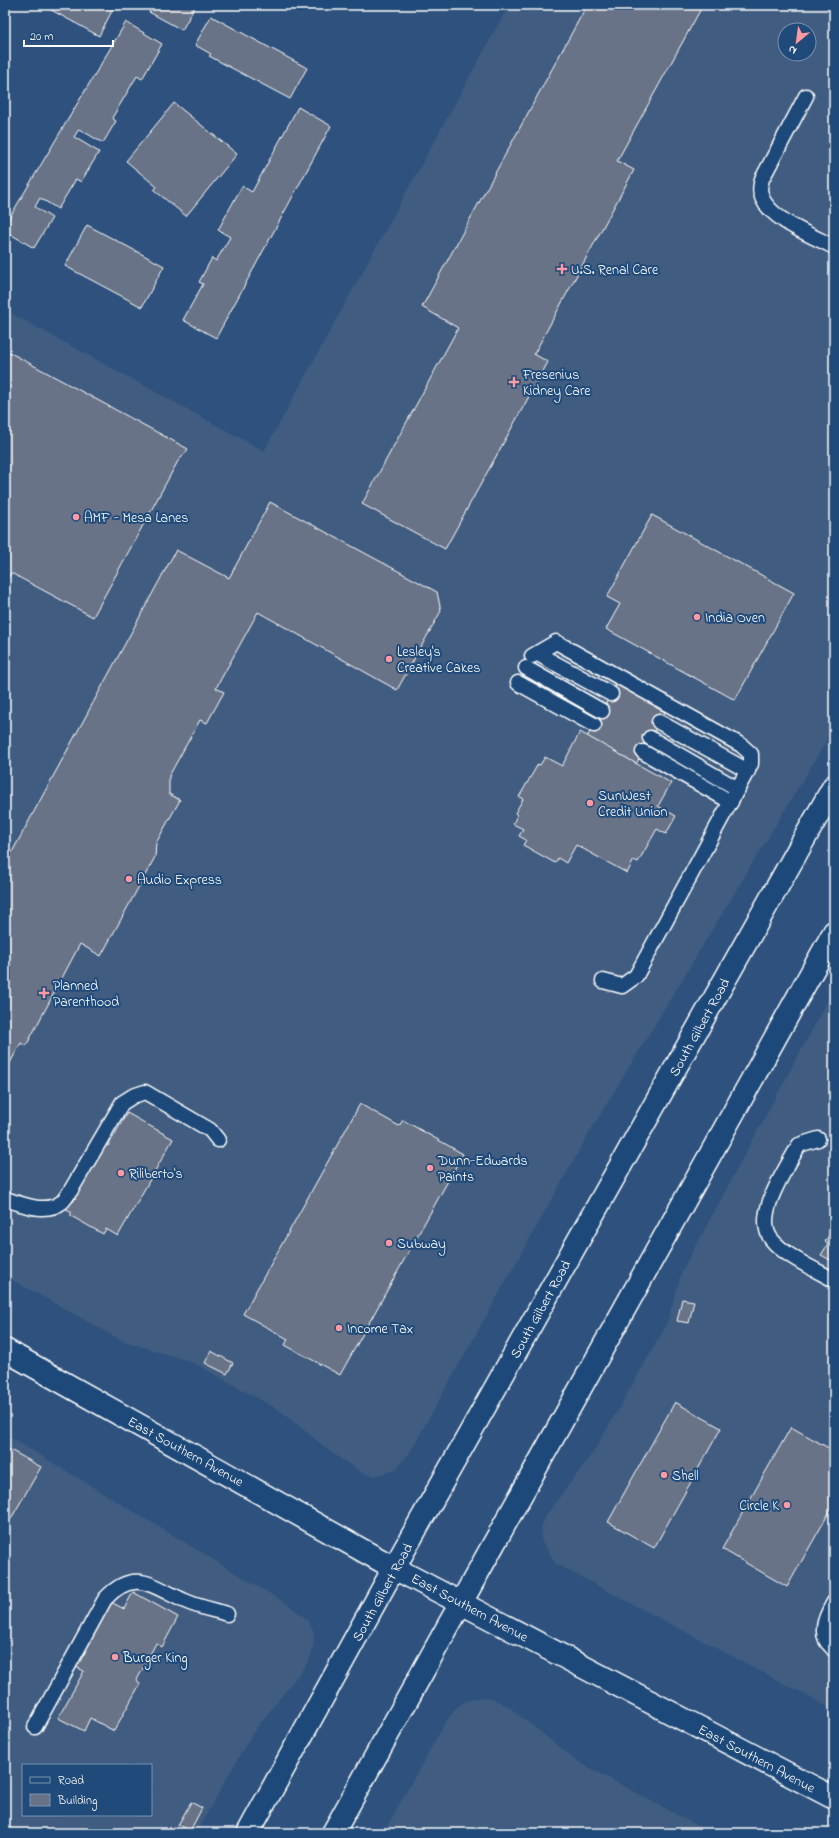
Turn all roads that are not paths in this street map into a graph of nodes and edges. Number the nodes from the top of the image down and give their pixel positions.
1 (806, 96) dead end
2 (834, 247) edge
3 (532, 659) junction
4 (518, 683) dead end
5 (611, 694) dead end
6 (602, 711) dead end
7 (659, 722) dead end
8 (594, 725) dead end
9 (650, 738) dead end
10 (643, 752) dead end
11 (748, 771) junction
12 (834, 786) edge
13 (738, 788) junction
14 (731, 802) junction
15 (834, 932) edge
16 (603, 981) dead end
17 (818, 1139) dead end
18 (218, 1140) dead end
19 (5, 1199) edge
20 (834, 1280) edge
21 (5, 1350) edge
22 (394, 1568) junction
23 (834, 1602) edge
24 (462, 1603) junction
25 (227, 1614) dead end
26 (834, 1650) edge
27 (35, 1727) dead end
28 (834, 1798) edge
29 (248, 1833) edge
30 (333, 1833) edge

1 - 2 lane
3 - 5 lane
3 - 6 lane
3 - 11 lane
4 - 8 lane
7 - 11 lane
9 - 13 lane
10 - 14 lane
11 - 13 lane
12 - 22 main road, South Gilbert Road
13 - 14 lane
14 - 16 lane
15 - 24 main road
17 - 20 lane
18 - 19 lane
21 - 22 main road, East Southern Avenue
22 - 24 main road, East Southern Avenue
22 - 29 main road, South Gilbert Road
23 - 26 lane
24 - 28 main road, East Southern Avenue
24 - 30 main road
25 - 27 lane

